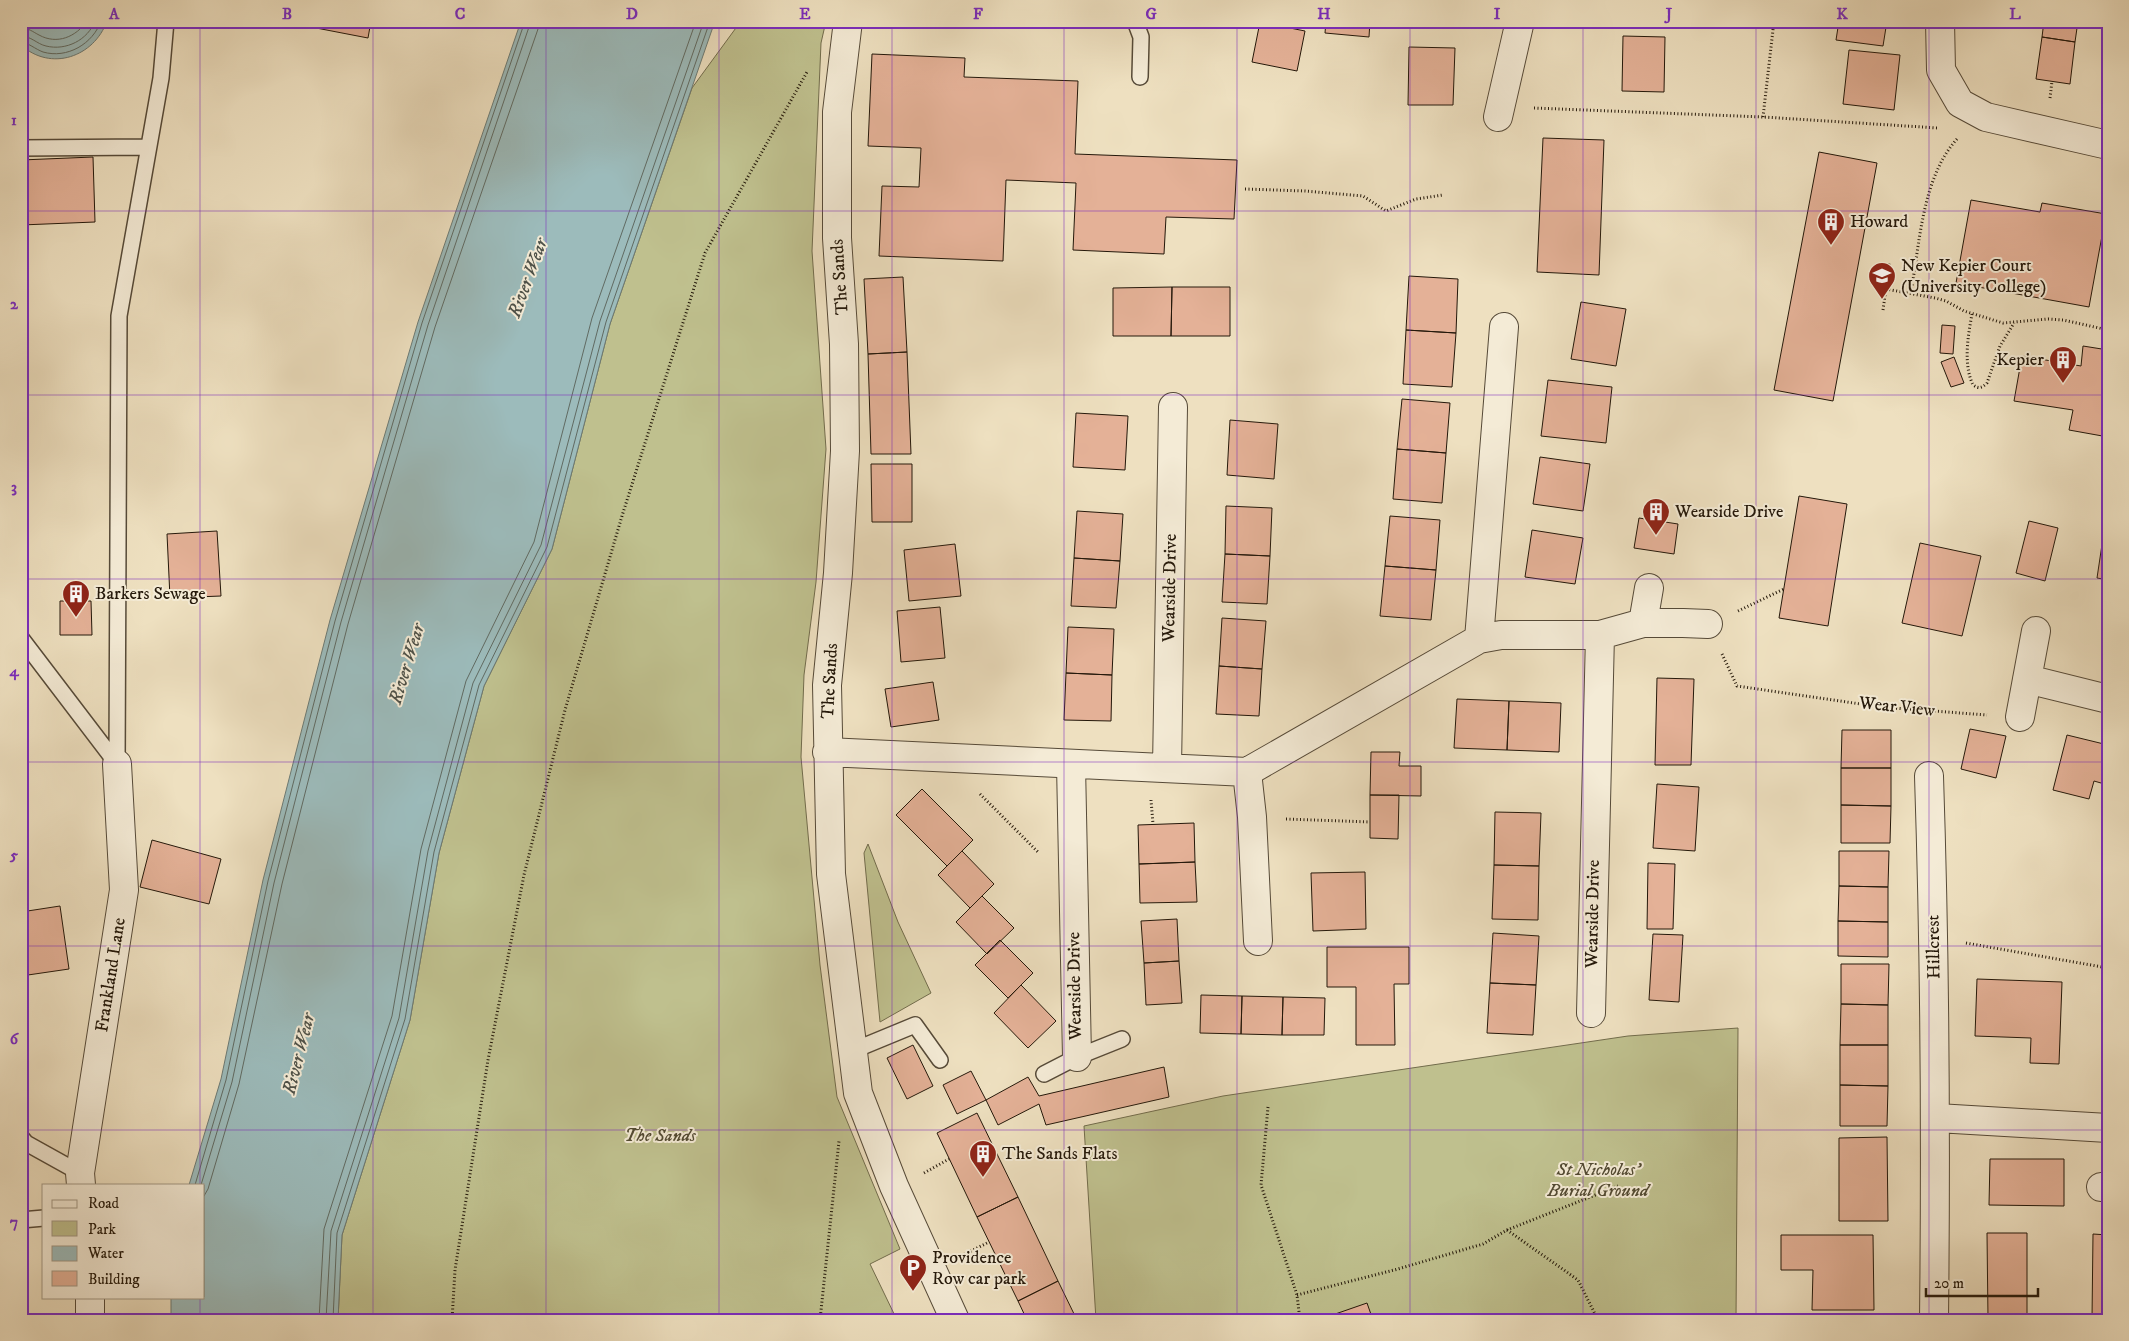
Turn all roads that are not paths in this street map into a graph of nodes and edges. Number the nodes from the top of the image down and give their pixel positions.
1 (166, 21) edge
2 (848, 21) edge
3 (1135, 21) edge
4 (1520, 21) edge
5 (1940, 21) edge
6 (1140, 78) dead end
7 (1498, 117) road end
8 (2108, 145) edge
9 (21, 148) edge
10 (148, 148) junction
11 (1504, 327) dead end
12 (1173, 407) dead end
13 (1649, 588) dead end
14 (1643, 624) junction
15 (1708, 624) road end
16 (2036, 631) dead end
17 (1600, 635) junction
18 (21, 638) edge
19 (1479, 639) junction
20 (2027, 679) junction
21 (2108, 699) edge
22 (2020, 717) road end
23 (827, 752) junction
24 (117, 764) junction
25 (1071, 765) junction
26 (1167, 768) junction
27 (1246, 772) junction
28 (1929, 776) dead end
29 (1258, 940) dead end
30 (1591, 1013) dead end
31 (1122, 1040) dead end
32 (852, 1051) junction
33 (1077, 1057) junction
34 (940, 1060) dead end
35 (1044, 1074) dead end
36 (1937, 1118) junction
37 (2108, 1128) edge
38 (23, 1141) edge
39 (81, 1179) edge
40 (42, 1218) edge
41 (21, 1220) edge
42 (90, 1298) edge
43 (90, 1320) edge
44 (955, 1320) edge
45 (1934, 1320) edge

1 - 10 lane
2 - 23 street, The Sands
3 - 6 lane
4 - 7 street
5 - 8 street
9 - 10 lane
10 - 24 lane
11 - 19 street
12 - 26 street, Wearside Drive
13 - 14 street
14 - 15 street
14 - 17 street
16 - 20 street
17 - 19 street
17 - 30 street, Wearside Drive
18 - 24 lane
19 - 27 street
20 - 21 street
20 - 22 street
23 - 25 street
23 - 32 street, The Sands
24 - 39 street, Frankland Lane
25 - 26 street
25 - 33 street, Wearside Drive
26 - 27 street
27 - 29 street
28 - 36 street, Hillcrest
31 - 33 lane
32 - 34 lane
32 - 44 street, The Sands
33 - 35 lane
36 - 37 street
36 - 45 street, Hillcrest
38 - 39 lane
40 - 41 lane
42 - 43 street

